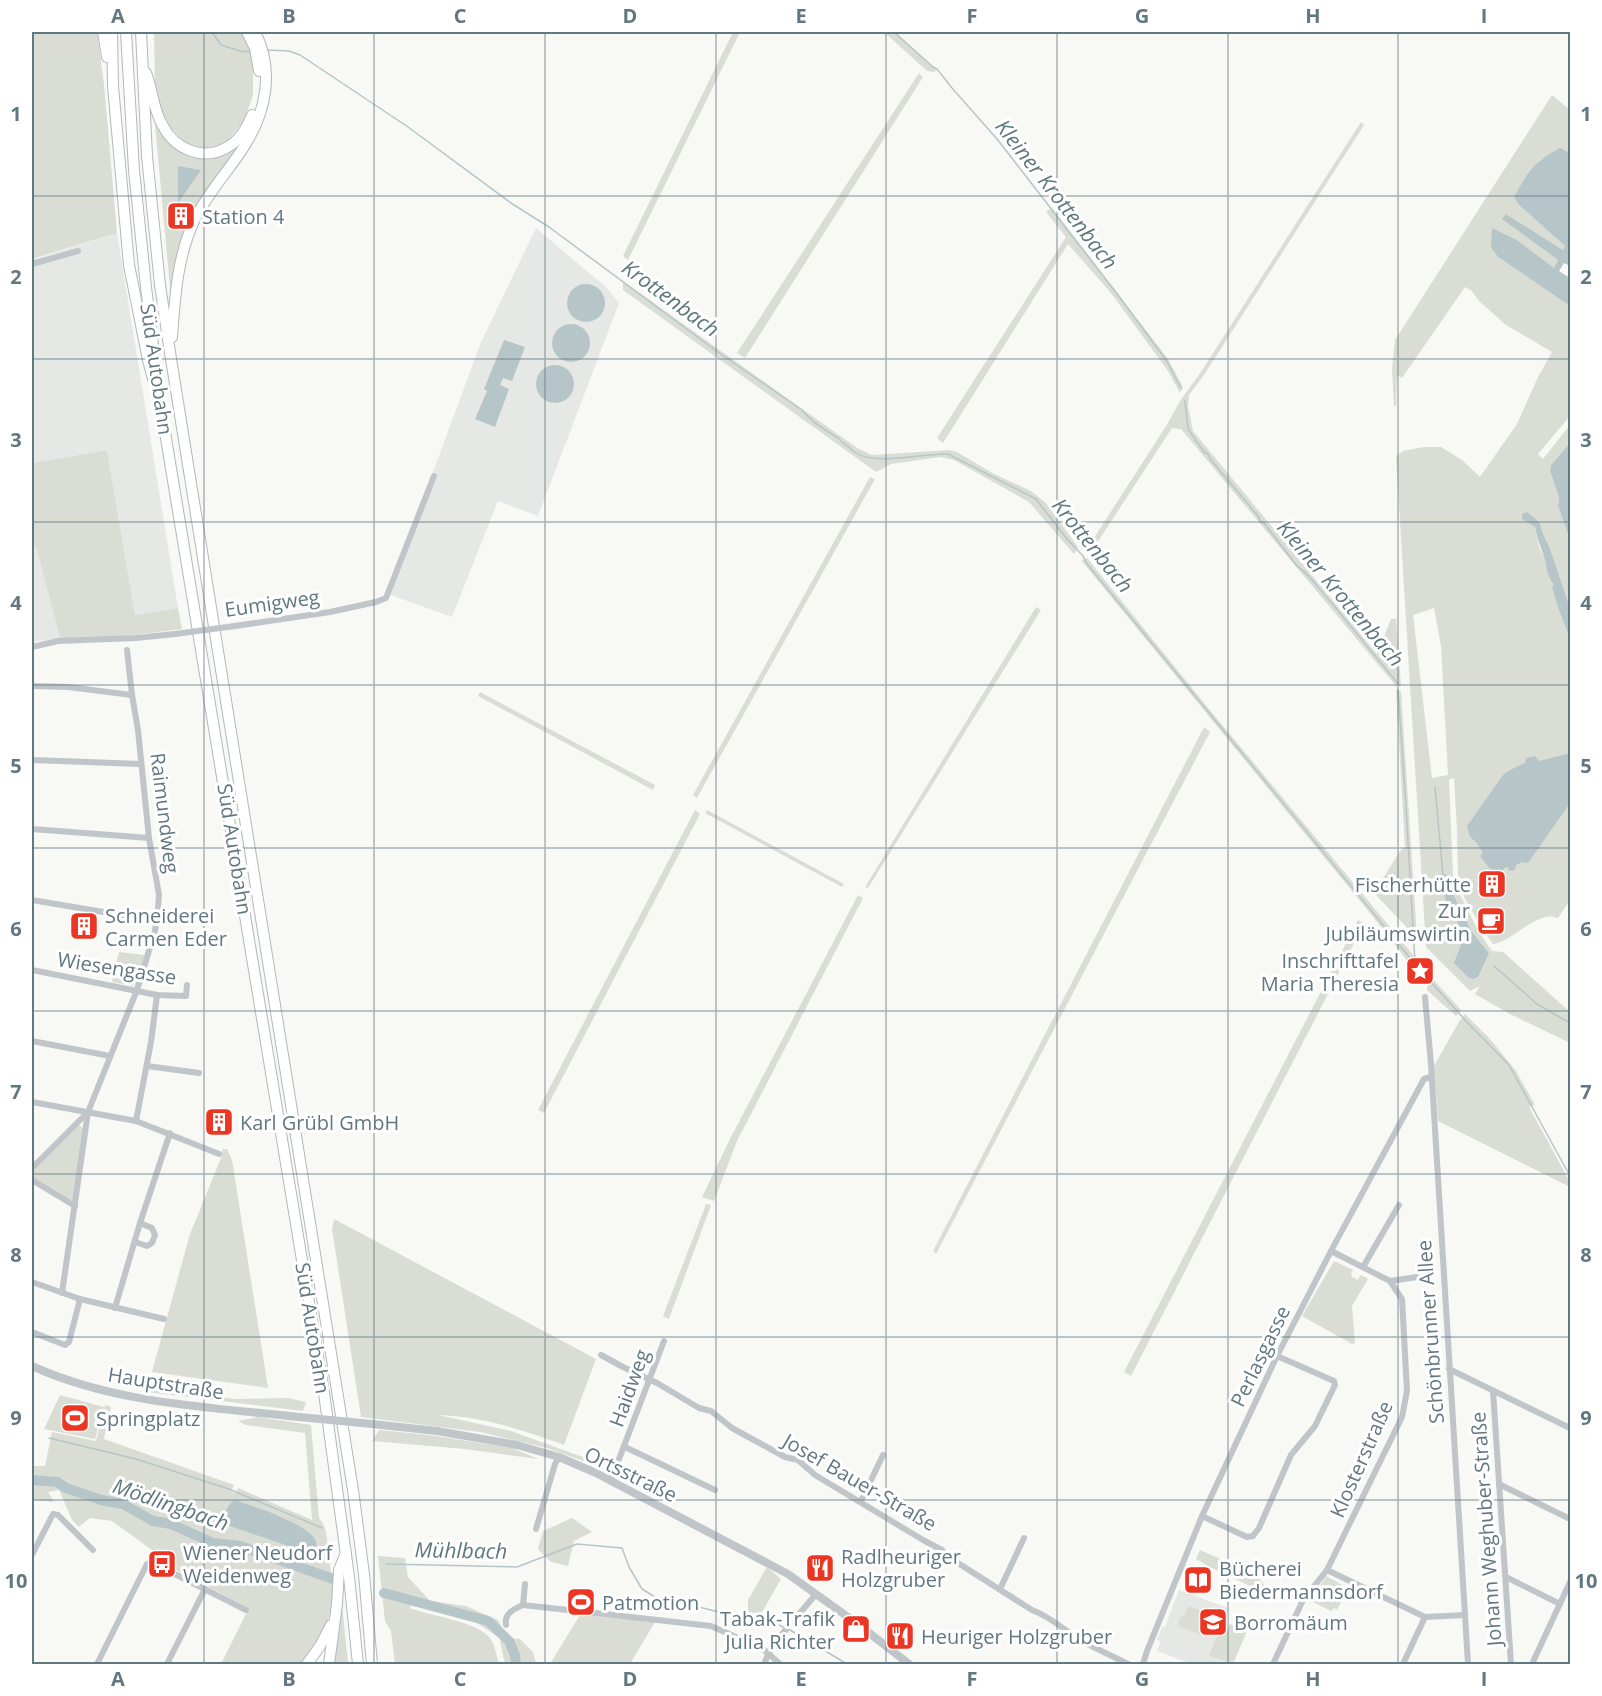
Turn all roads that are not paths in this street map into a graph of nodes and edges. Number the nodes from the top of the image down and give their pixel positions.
1 (103, 32) edge
2 (112, 32) edge
3 (126, 32) edge
4 (141, 32) edge
5 (253, 35) edge
6 (261, 56) junction
7 (142, 65) junction
8 (113, 86) junction
9 (78, 251) dead end
10 (32, 264) edge
11 (171, 359) junction
12 (160, 402) junction
13 (434, 476) dead end
14 (32, 647) edge
15 (127, 650) dead end
16 (32, 686) edge
17 (132, 695) junction
18 (32, 760) edge
19 (141, 764) junction
20 (32, 829) edge
21 (149, 838) junction
22 (32, 900) edge
23 (157, 921) junction
24 (32, 970) edge
25 (187, 985) dead end
26 (137, 990) junction
27 (157, 995) junction
28 (1425, 997) dead end
29 (32, 1041) edge
30 (110, 1056) junction
31 (147, 1066) junction
32 (199, 1072) dead end
33 (1431, 1077) junction
34 (32, 1102) edge
35 (88, 1112) junction
36 (136, 1121) junction
37 (170, 1133) junction
38 (219, 1154) dead end
39 (32, 1168) edge
40 (32, 1180) edge
41 (1399, 1205) dead end
42 (75, 1206) junction
43 (140, 1223) junction
44 (135, 1242) junction
45 (1331, 1251) junction
46 (1363, 1268) junction
47 (1417, 1277) dead end
48 (1390, 1281) junction
49 (32, 1282) edge
50 (62, 1293) junction
51 (80, 1299) junction
52 (115, 1308) junction
53 (164, 1320) dead end
54 (32, 1332) edge
55 (664, 1341) dead end
56 (601, 1355) dead end
57 (1277, 1356) junction
58 (32, 1366) edge
59 (1449, 1369) junction
60 (650, 1380) junction
61 (1493, 1391) junction
62 (299, 1417) joint
63 (1570, 1428) edge
64 (625, 1447) junction
65 (883, 1455) dead end
66 (559, 1457) junction
67 (611, 1480) junction
68 (1499, 1484) junction
69 (715, 1491) dead end
70 (861, 1501) junction
71 (1203, 1516) junction
72 (1570, 1519) edge
73 (536, 1529) dead end
74 (1024, 1538) dead end
75 (93, 1550) dead end
76 (346, 1553) junction
77 (32, 1555) edge
78 (1327, 1570) junction
79 (1506, 1576) junction
80 (1570, 1582) edge
81 (525, 1584) dead end
82 (205, 1589) junction
83 (1000, 1589) junction
84 (816, 1594) junction
85 (1560, 1604) junction
86 (523, 1605) junction
87 (246, 1610) dead end
88 (1464, 1615) junction
89 (336, 1617) junction
90 (1425, 1617) junction
91 (506, 1625) dead end
92 (769, 1654) junction
93 (97, 1665) edge
94 (167, 1665) edge
95 (307, 1665) edge
96 (329, 1665) edge
97 (358, 1665) edge
98 (372, 1665) edge
99 (764, 1665) edge
100 (780, 1665) edge
101 (909, 1665) edge
102 (1128, 1665) edge
103 (1143, 1665) edge
104 (1273, 1665) edge
105 (1403, 1665) edge
106 (1468, 1665) edge
107 (1511, 1665) edge
108 (1532, 1665) edge

1 - 8 highway
2 - 8 highway
3 - 12 highway, Süd Autobahn
4 - 7 highway, Süd Autobahn
5 - 6 highway
6 - 7 highway
6 - 11 highway
7 - 11 highway, Süd Autobahn
8 - 12 highway
9 - 10 street
11 - 98 highway, Süd Autobahn
12 - 76 highway, Süd Autobahn
13 - 14 street, Eumigweg, bridge
15 - 17 street, Raimundweg
16 - 17 street
17 - 19 street, Raimundweg
18 - 19 street
19 - 21 street, Raimundweg
20 - 21 street
21 - 23 street, Raimundweg
22 - 23 street
23 - 26 street, Raimundweg
24 - 26 street, Wiesengasse
25 - 27 street, Wiesengasse
26 - 27 street, Wiesengasse
26 - 30 street, Raimundweg
27 - 31 street
28 - 33 street, Schönbrunner Allee
29 - 30 street
30 - 35 street, Raimundweg
31 - 32 street
31 - 36 street
33 - 45 street, Perlasgasse
33 - 59 street, Schönbrunner Allee
34 - 35 street
35 - 36 street
35 - 39 street
35 - 42 street
36 - 37 street
37 - 38 street
37 - 43 street
40 - 42 street
41 - 46 street
42 - 50 street
43 - 44 street
43 - 44 street
44 - 52 street
45 - 46 street
45 - 57 street, Perlasgasse
46 - 48 street
47 - 48 street
48 - 78 street, Klosterstraße
49 - 50 street
50 - 51 street
51 - 52 street
51 - 54 street
52 - 53 street
55 - 60 street, Haidweg
56 - 60 street, Josef Bauer-Straße
57 - 71 street, Perlasgasse
57 - 71 street
58 - 62 street, Hauptstraße
59 - 61 street
59 - 88 street, Schönbrunner Allee
60 - 64 street, Haidweg
60 - 70 street, Josef Bauer-Straße
61 - 63 street
61 - 68 street, Johann Weghuber-Straße
62 - 66 street, Ortsstraße, bridge
64 - 67 street, Haidweg
64 - 69 street
65 - 70 street
66 - 67 street, Ortsstraße
66 - 73 street
67 - 84 street, Ortsstraße
68 - 72 street
68 - 79 street, Johann Weghuber-Straße
70 - 83 street, Josef Bauer-Straße
71 - 103 street, Perlasgasse
74 - 83 street
75 - 77 street
76 - 89 highway
76 - 97 highway, Süd Autobahn
78 - 90 street
78 - 104 street, Klosterstraße
79 - 85 street
79 - 107 street, Johann Weghuber-Straße
80 - 85 street
81 - 86 street
82 - 87 street
82 - 93 street
82 - 94 street
83 - 102 street, Josef Bauer-Straße
84 - 92 street
84 - 101 street, Ortsstraße
85 - 108 street
86 - 91 street
86 - 92 street
88 - 90 street
88 - 106 street, Schönbrunner Allee
89 - 95 highway
89 - 96 highway
90 - 105 street
92 - 99 street
92 - 100 street

